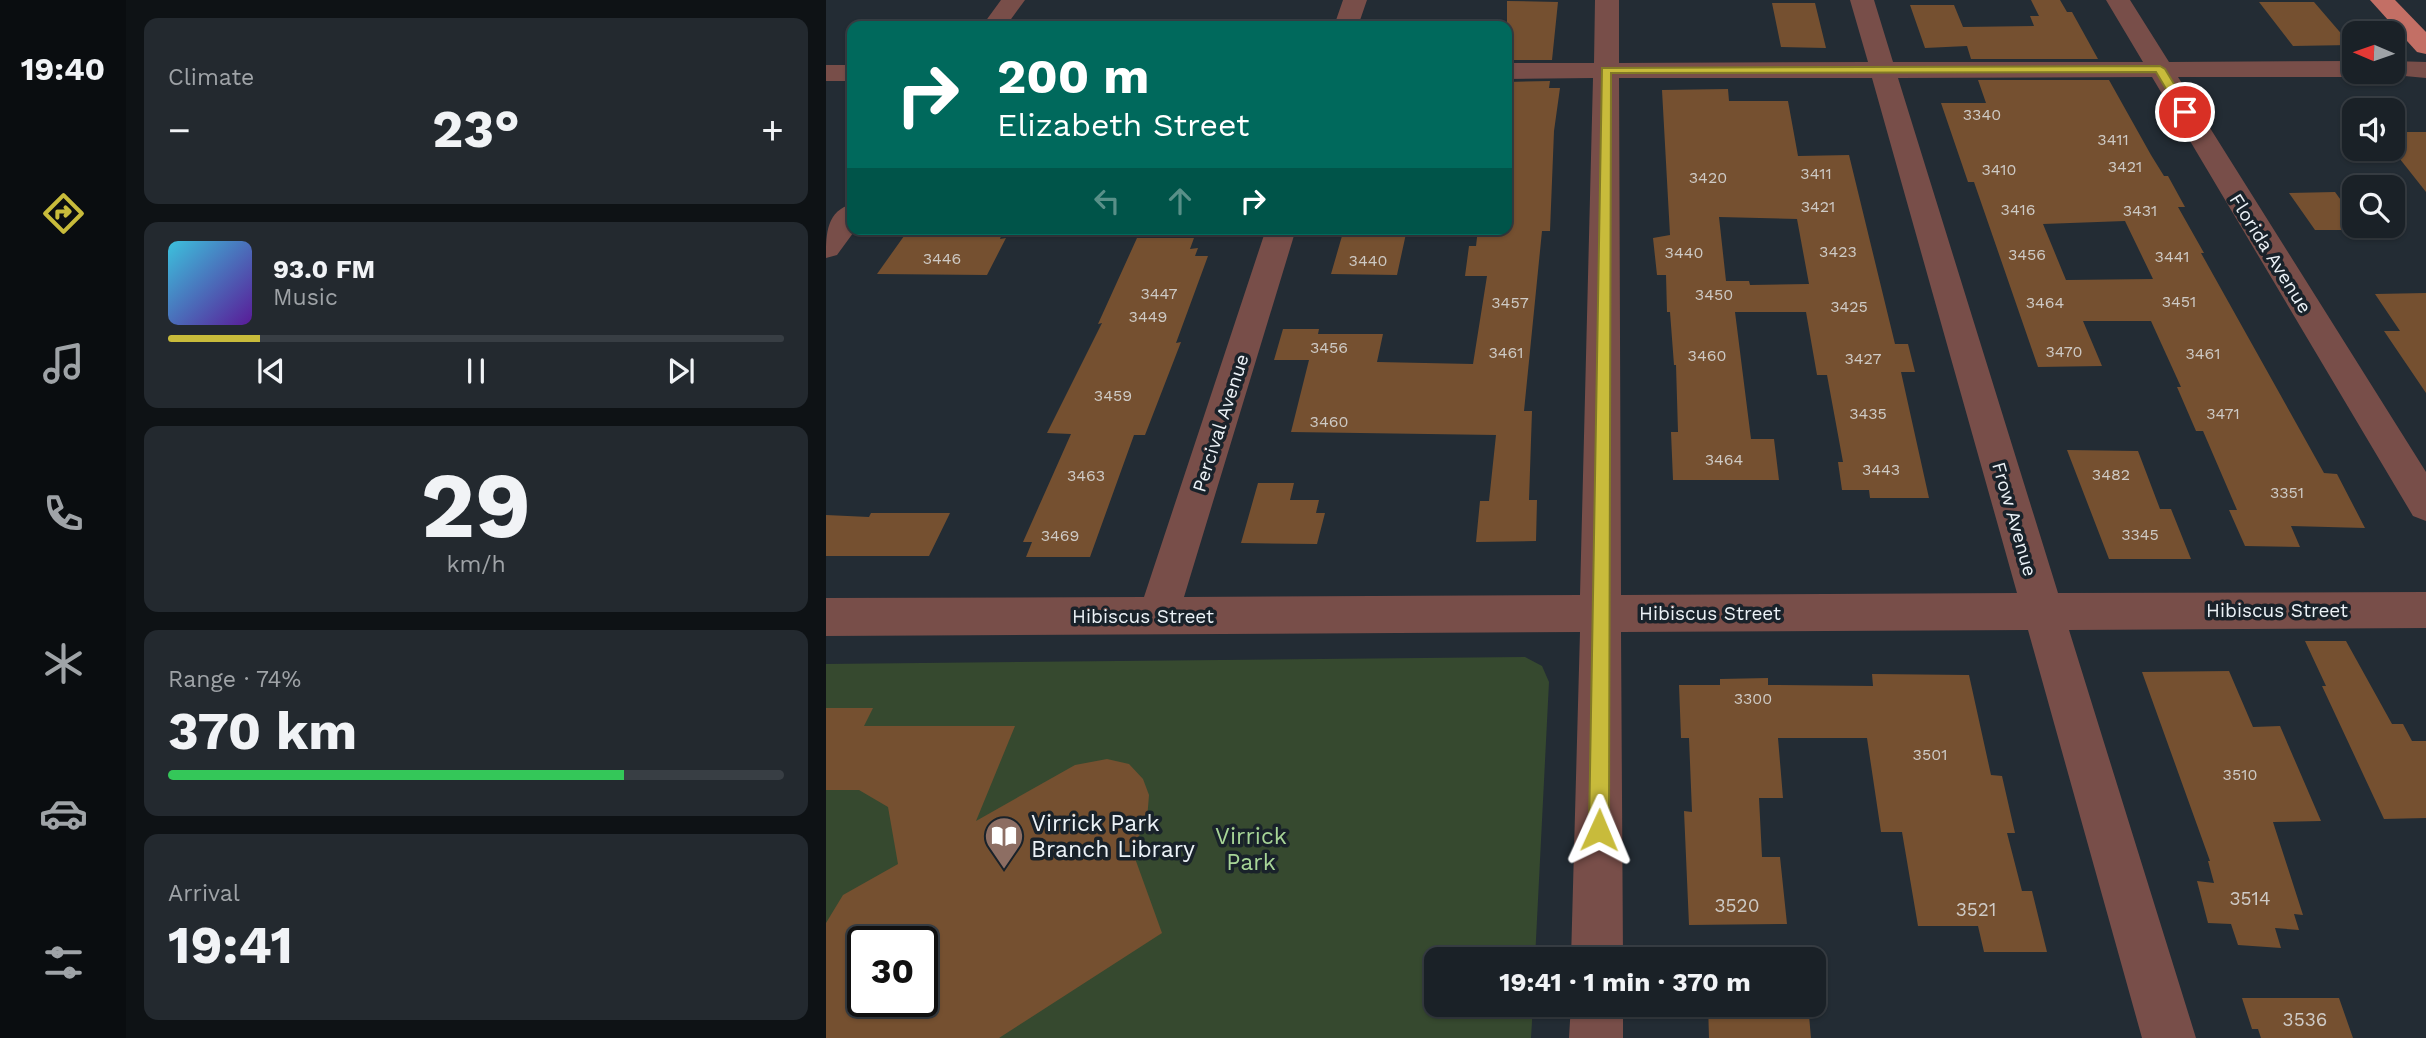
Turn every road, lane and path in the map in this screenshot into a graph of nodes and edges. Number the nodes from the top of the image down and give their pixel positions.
1 (1013, 0) edge
2 (1355, 0) edge
3 (1607, 0) edge
4 (1862, 0) edge
5 (2118, 0) edge
6 (2359, 0) edge
7 (2382, 0) edge
8 (998, 21) edge
9 (1348, 21) edge
10 (2378, 21) edge
11 (2405, 47) edge
12 (2425, 65) edge
13 (2405, 67) edge
14 (1882, 69) junction
15 (2160, 69) junction
16 (2342, 69) edge
17 (1606, 70) junction
18 (1512, 71) edge
19 (826, 73) edge
20 (847, 73) edge
21 (847, 221) edge
22 (1279, 235) edge
23 (826, 248) edge
24 (2426, 505) edge
25 (2426, 610) edge
26 (2042, 611) junction
27 (1602, 614) junction
28 (1158, 616) junction
29 (826, 617) edge
30 (1597, 947) edge
31 (1597, 1017) edge
32 (1596, 1038) edge
33 (2169, 1038) edge

1 - 8 street
2 - 9 street
3 - 17 street
4 - 14 street, Frow Avenue
5 - 15 street, Florida Avenue
6 - 10 main road
7 - 12 main road
11 - 12 main road
12 - 13 street
14 - 15 street
14 - 17 street
14 - 26 street, Frow Avenue
15 - 16 street
15 - 24 street, Florida Avenue
17 - 18 street
17 - 27 street
19 - 20 street
21 - 23 street
22 - 28 street, Percival Avenue
25 - 26 street, Hibiscus Street
26 - 27 street, Hibiscus Street
26 - 33 street, Frow Avenue
27 - 28 street, Hibiscus Street
27 - 30 street
28 - 29 street, Hibiscus Street
31 - 32 street

